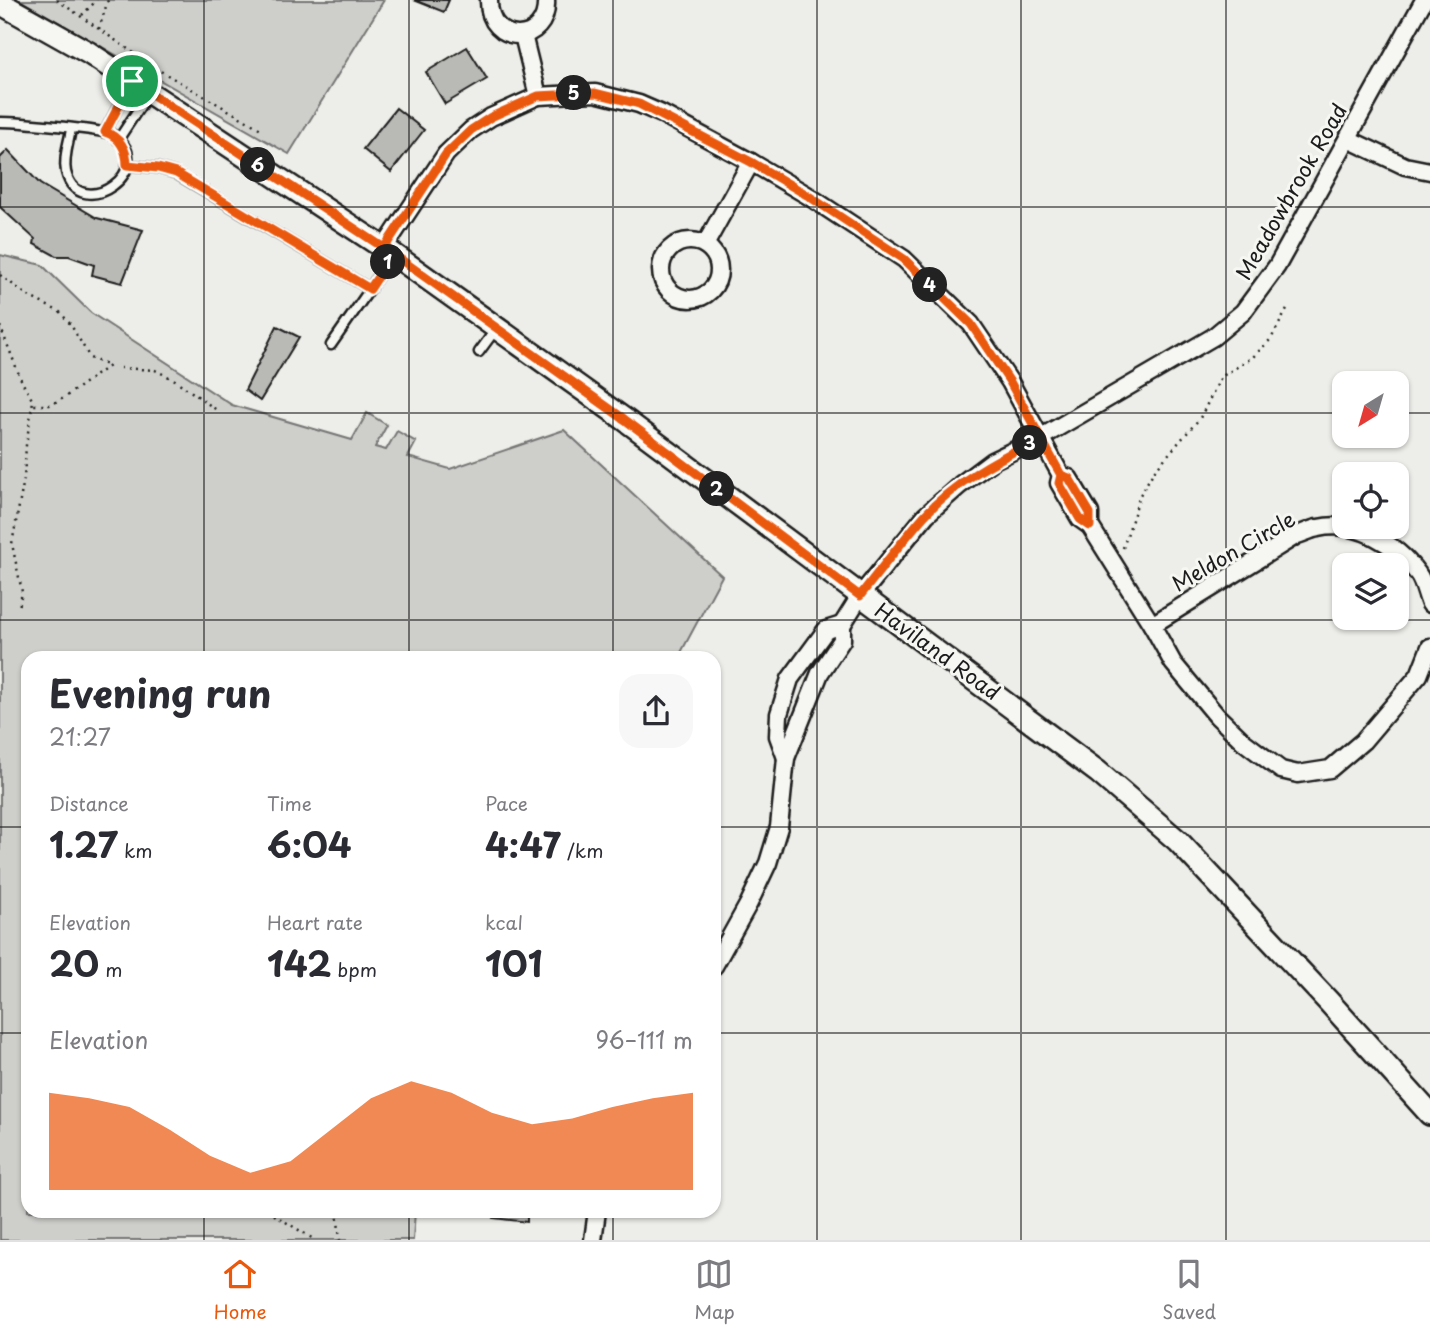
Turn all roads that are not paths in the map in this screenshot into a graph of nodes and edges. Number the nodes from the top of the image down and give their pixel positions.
1 (489, 0) edge
2 (546, 0) edge
3 (1424, 0) edge
4 (0, 3) edge
5 (523, 35) junction
6 (141, 87) junction
7 (538, 96) junction
8 (0, 122) edge
9 (71, 129) junction
10 (105, 132) junction
11 (1349, 139) junction
12 (118, 140) junction
13 (751, 162) junction
14 (127, 165) junction
15 (1430, 170) edge
16 (705, 245) dead end
17 (388, 251) junction
18 (370, 289) junction
19 (497, 327) junction
20 (331, 345) dead end
21 (479, 352) dead end
22 (1040, 438) junction
23 (860, 596) junction
24 (1430, 604) edge
25 (842, 625) junction
26 (1152, 625) junction
27 (1430, 647) edge
28 (786, 758) junction
29 (721, 953) edge
30 (1430, 1115) edge
31 (596, 1218) edge
32 (593, 1240) edge

1 - 5 street
2 - 5 street
3 - 11 street, Meadowbrook Road
4 - 6 street, Haviland Road
5 - 7 street
6 - 10 lane
6 - 12 lane
6 - 17 street, Haviland Road
7 - 13 street
7 - 17 street
8 - 9 lane
9 - 10 lane
9 - 14 lane
10 - 12 lane
11 - 15 street
11 - 22 street, Meadowbrook Road
12 - 14 lane
13 - 16 street
13 - 22 street
14 - 18 lane
17 - 18 lane
17 - 19 street, Haviland Road
18 - 20 lane
19 - 21 lane
19 - 23 street, Haviland Road
22 - 23 street, Meadowbrook Road
22 - 26 street
23 - 25 street, Meadowbrook Road
23 - 30 street, Haviland Road
24 - 26 street, Meldon Circle
25 - 28 street
25 - 28 street
26 - 27 street
28 - 29 street
31 - 32 street

